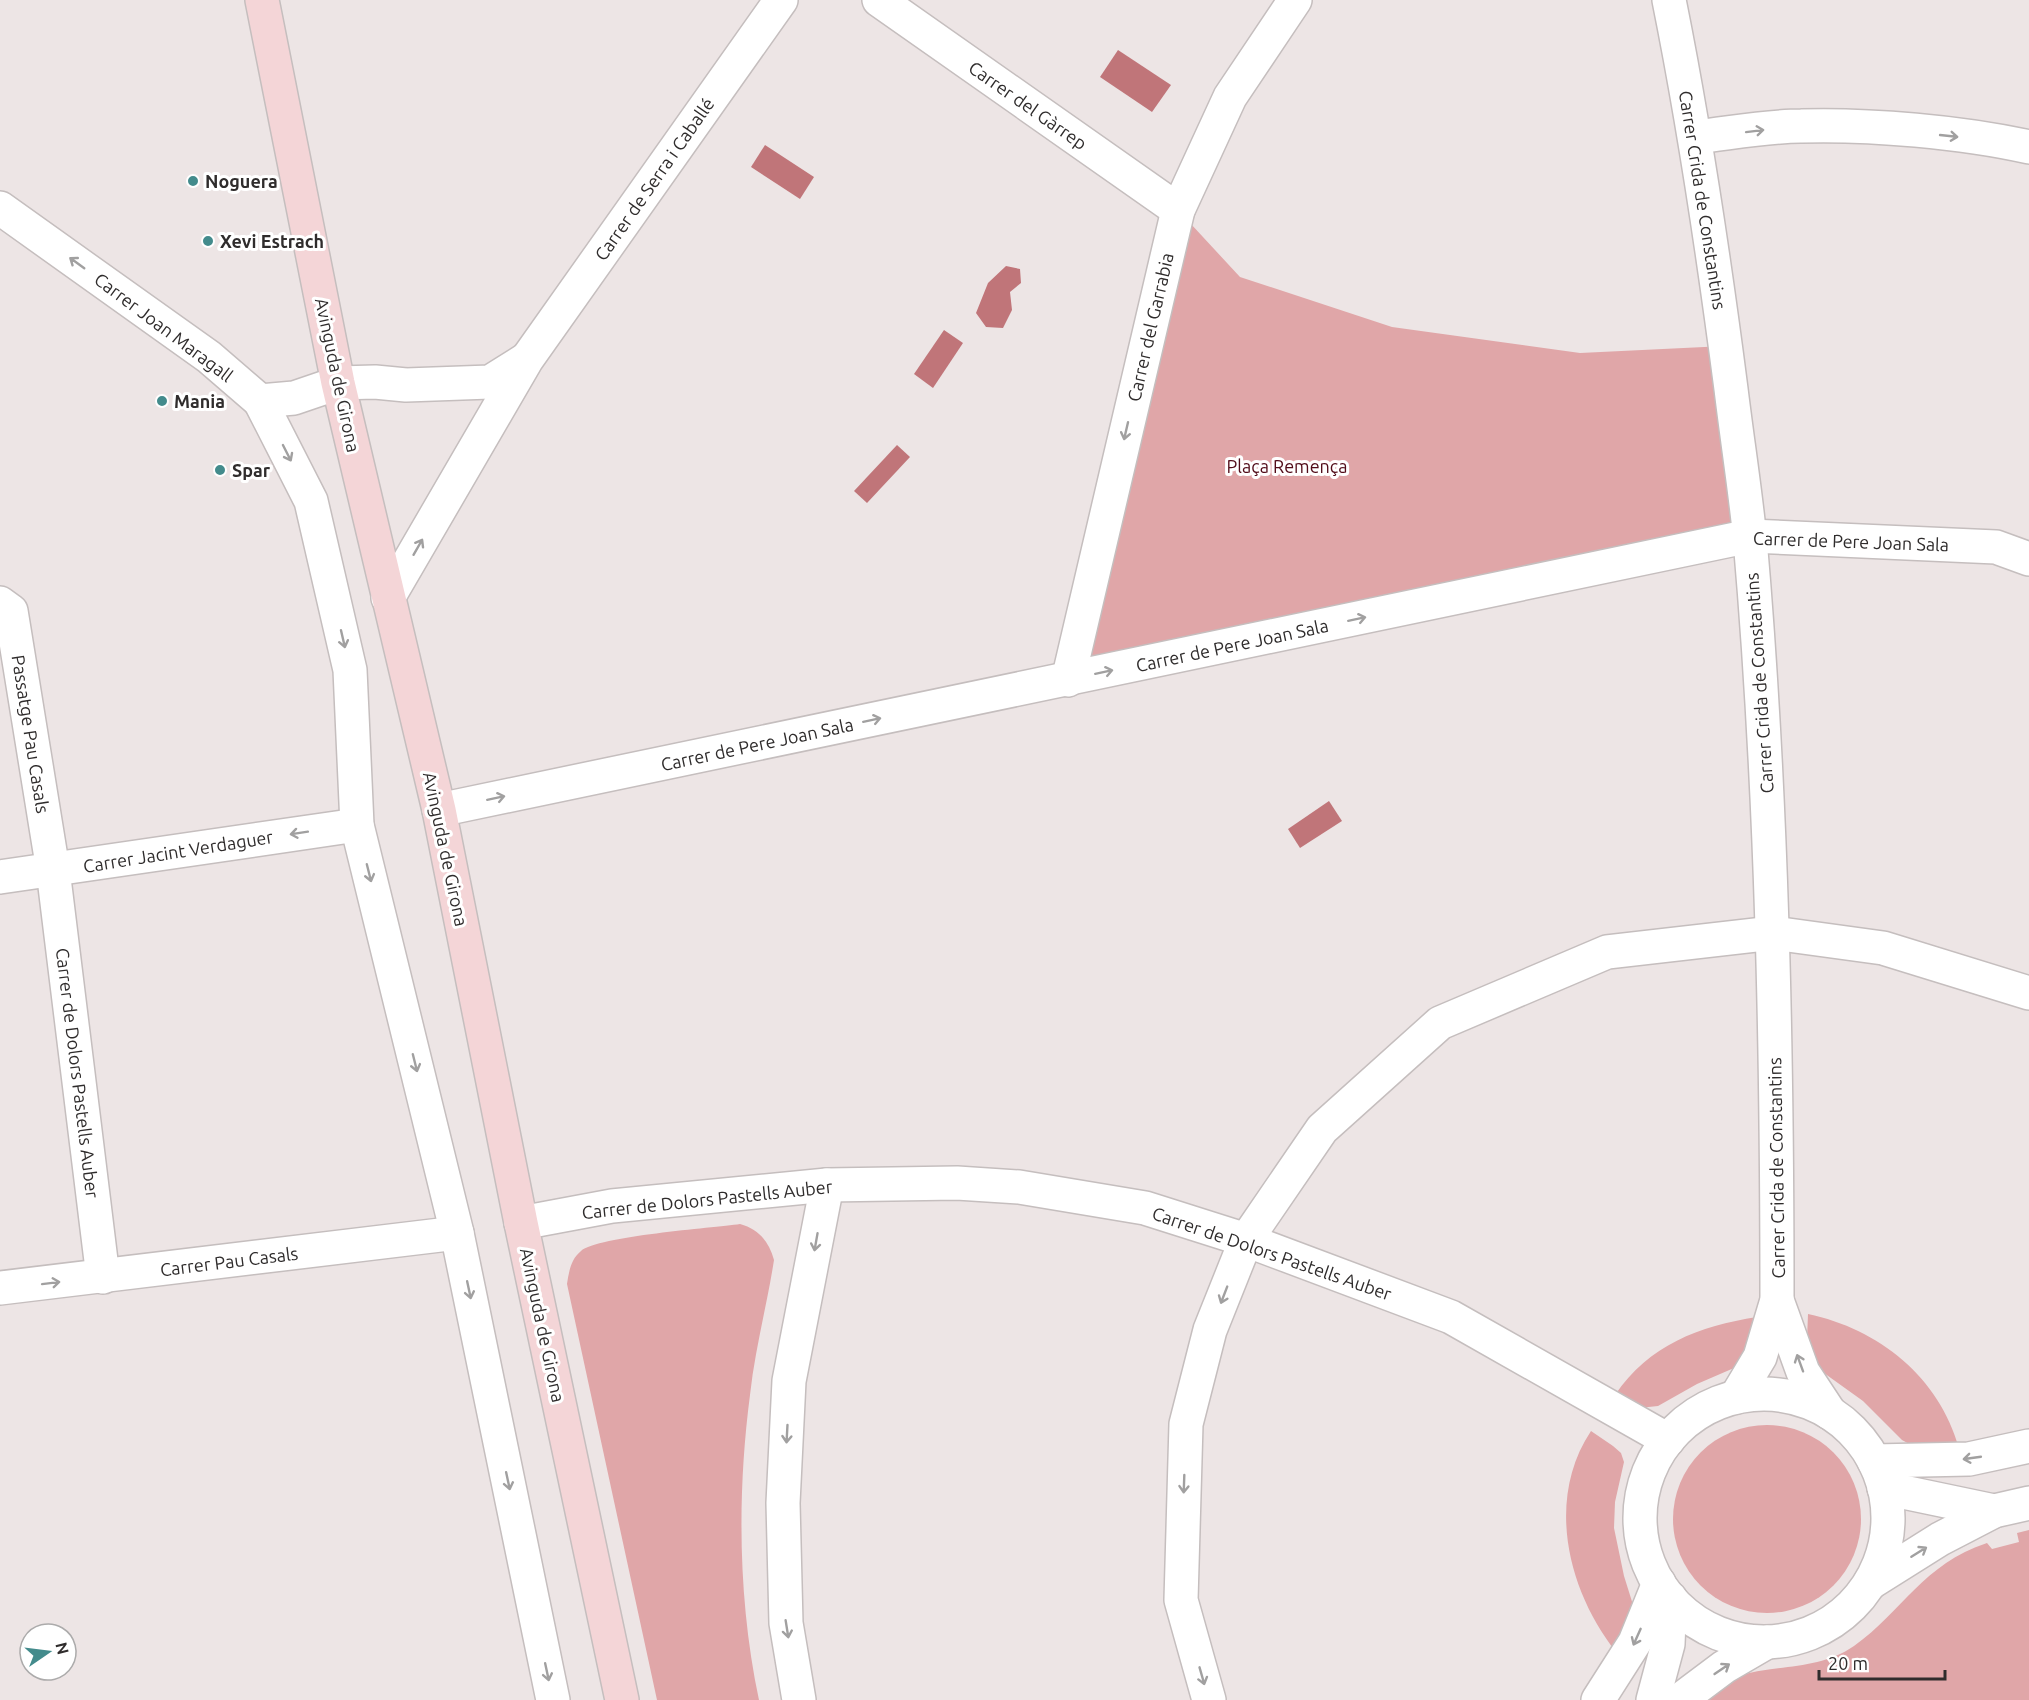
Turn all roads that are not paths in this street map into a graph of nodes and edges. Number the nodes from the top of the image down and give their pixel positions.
1 (262, 0) edge
2 (781, 0) edge
3 (879, 0) edge
4 (1295, 0) edge
5 (1669, 0) edge
6 (1696, 137) junction
7 (2029, 147) edge
8 (0, 208) edge
9 (1178, 210) junction
10 (527, 359) junction
11 (338, 383) junction
12 (260, 401) junction
13 (1750, 536) junction
14 (2029, 559) edge
15 (388, 598) junction
16 (0, 603) edge
17 (1068, 680) junction
18 (439, 810) junction
19 (357, 825) junction
20 (53, 870) junction
21 (0, 877) edge
22 (1773, 933) junction
23 (2029, 993) edge
24 (826, 1185) junction
25 (521, 1224) junction
26 (457, 1233) junction
27 (1246, 1240) junction
28 (103, 1276) junction
29 (0, 1288) edge
30 (1777, 1299) junction
31 (1736, 1397) junction
32 (1830, 1413) junction
33 (1668, 1440) junction
34 (2029, 1446) edge
35 (1879, 1475) junction
36 (2029, 1503) edge
37 (1994, 1511) junction
38 (1870, 1583) junction
39 (1664, 1590) junction
40 (1767, 1642) junction
41 (553, 1700) edge
42 (622, 1700) edge
43 (799, 1700) edge
44 (1209, 1700) edge
45 (1599, 1700) edge
46 (1653, 1700) edge
47 (1680, 1700) edge

1 - 11 main road, Avinguda de Girona
2 - 10 street, Carrer de Serra i Caballé
3 - 9 street, Carrer del Gàrrep
4 - 9 street, Carrer del Garrabia
5 - 6 street, Carrer Crida de Constantins
6 -> 7 street
6 - 13 street, Carrer Crida de Constantins
12 -> 8 street, Carrer Joan Maragall
9 -> 17 street, Carrer del Garrabia
10 - 11 street, Carrer de Serra i Caballé
15 -> 10 street, Carrer de Serra i Caballé
11 - 12 street
11 - 15 main road, Avinguda de Girona
12 -> 19 street
13 - 14 street, Carrer de Pere Joan Sala
17 -> 13 street, Carrer de Pere Joan Sala
13 - 22 street, Carrer Crida de Constantins
15 - 18 main road, Avinguda de Girona
16 - 20 street, Passatge Pau Casals
18 -> 17 street, Carrer de Pere Joan Sala
18 - 25 main road, Avinguda de Girona
19 -> 20 street, Carrer Jacint Verdaguer
19 -> 26 street
20 - 21 street, Carrer Jacint Verdaguer
20 - 28 street, Carrer de Dolors Pastells Auber
22 - 23 street
22 - 27 street
22 - 30 street, Carrer Crida de Constantins
24 - 25 street, Carrer de Dolors Pastells Auber
24 - 27 street, Carrer de Dolors Pastells Auber
24 -> 43 street
25 - 42 main road, Avinguda de Girona
26 - 28 street, Carrer Pau Casals
26 -> 41 street
27 - 33 street, Carrer de Dolors Pastells Auber
27 -> 44 street
29 -> 28 street, Carrer Pau Casals
30 - 31 street, Carrer Crida de Constantins
32 -> 30 street, Carrer Crida de Constantins
31 - 32 street
31 - 33 street
32 - 35 street
33 - 39 street
34 -> 35 street
35 - 37 street
35 - 38 street
36 - 37 street
38 -> 37 street
38 - 40 street
39 - 40 street
39 -> 45 street
39 - 46 street
47 -> 40 street

